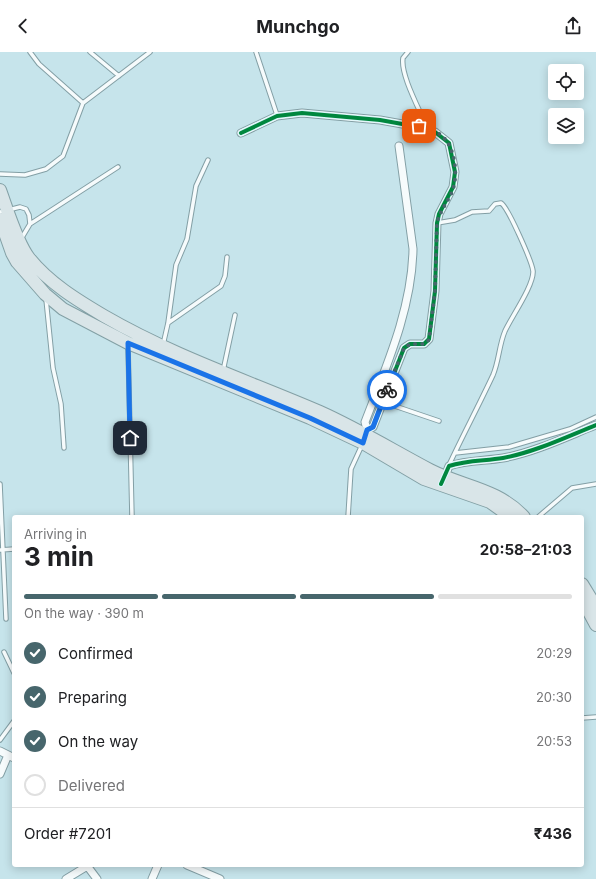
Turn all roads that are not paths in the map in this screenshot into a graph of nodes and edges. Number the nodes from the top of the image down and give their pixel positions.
1 (30, 52) edge
2 (90, 52) edge
3 (256, 52) edge
4 (408, 52) edge
5 (148, 53) edge
6 (119, 76) junction
7 (83, 104) junction
8 (277, 116) junction
9 (428, 130) junction
10 (241, 133) dead end
11 (399, 146) dead end
12 (208, 160) dead end
13 (118, 167) dead end
14 (0, 174) edge
15 (0, 190) edge
16 (3, 214) edge
17 (437, 223) junction
18 (30, 224) junction
19 (20, 240) junction
20 (12, 253) junction
21 (227, 257) dead end
22 (45, 294) junction
23 (235, 315) dead end
24 (168, 323) junction
25 (128, 343) junction
26 (161, 352) junction
27 (222, 377) junction
28 (382, 402) junction
29 (596, 417) edge
30 (439, 421) dead end
31 (596, 425) edge
32 (365, 436) junction
33 (64, 448) dead end
34 (455, 453) junction
35 (445, 476) junction
36 (0, 484) edge
37 (596, 484) edge
38 (132, 515) edge
39 (348, 515) edge
40 (508, 515) edge
41 (522, 515) edge
42 (540, 515) edge
43 (12, 549) edge
44 (2, 550) edge
45 (584, 587) edge
46 (584, 603) edge
47 (596, 607) edge
48 (6, 619) dead end
49 (596, 625) edge
50 (4, 652) dead end
51 (12, 669) edge
52 (596, 717) edge
53 (584, 718) edge
54 (12, 724) edge
55 (0, 740) edge
56 (0, 751) edge
57 (11, 756) edge
58 (0, 774) edge
59 (86, 867) edge
60 (89, 867) edge
61 (157, 867) edge
62 (192, 867) edge
63 (66, 879) edge
64 (98, 879) edge
65 (152, 879) edge
66 (220, 879) edge

1 - 7 lane
2 - 6 lane
3 - 8 lane
4 - 9 lane
5 - 6 lane
6 - 7 lane
7 - 14 lane
8 - 9 street
8 - 10 street
9 - 17 street
11 - 32 street
12 - 24 lane
13 - 18 lane
15 - 16 main road
16 - 18 lane
16 - 19 main road
16 - 20 main road
17 - 28 street
17 - 34 lane
18 - 19 lane
19 - 20 lane
19 - 26 main road
20 - 22 main road
21 - 24 lane
22 - 25 main road
22 - 33 lane
23 - 27 lane
24 - 26 lane
25 - 26 main road
25 - 38 lane
26 - 27 main road
27 - 32 main road
28 - 30 lane
28 - 32 street
29 - 34 lane
31 - 35 street
32 - 35 main road
32 - 39 lane
34 - 35 lane
35 - 40 main road
35 - 41 main road
36 - 44 lane
37 - 42 lane
43 - 44 lane
44 - 48 lane
45 - 47 main road
46 - 49 main road
50 - 51 lane
52 - 53 lane
54 - 55 lane
56 - 57 street
57 - 58 street
59 - 63 street
60 - 64 street
61 - 65 street
62 - 66 street

